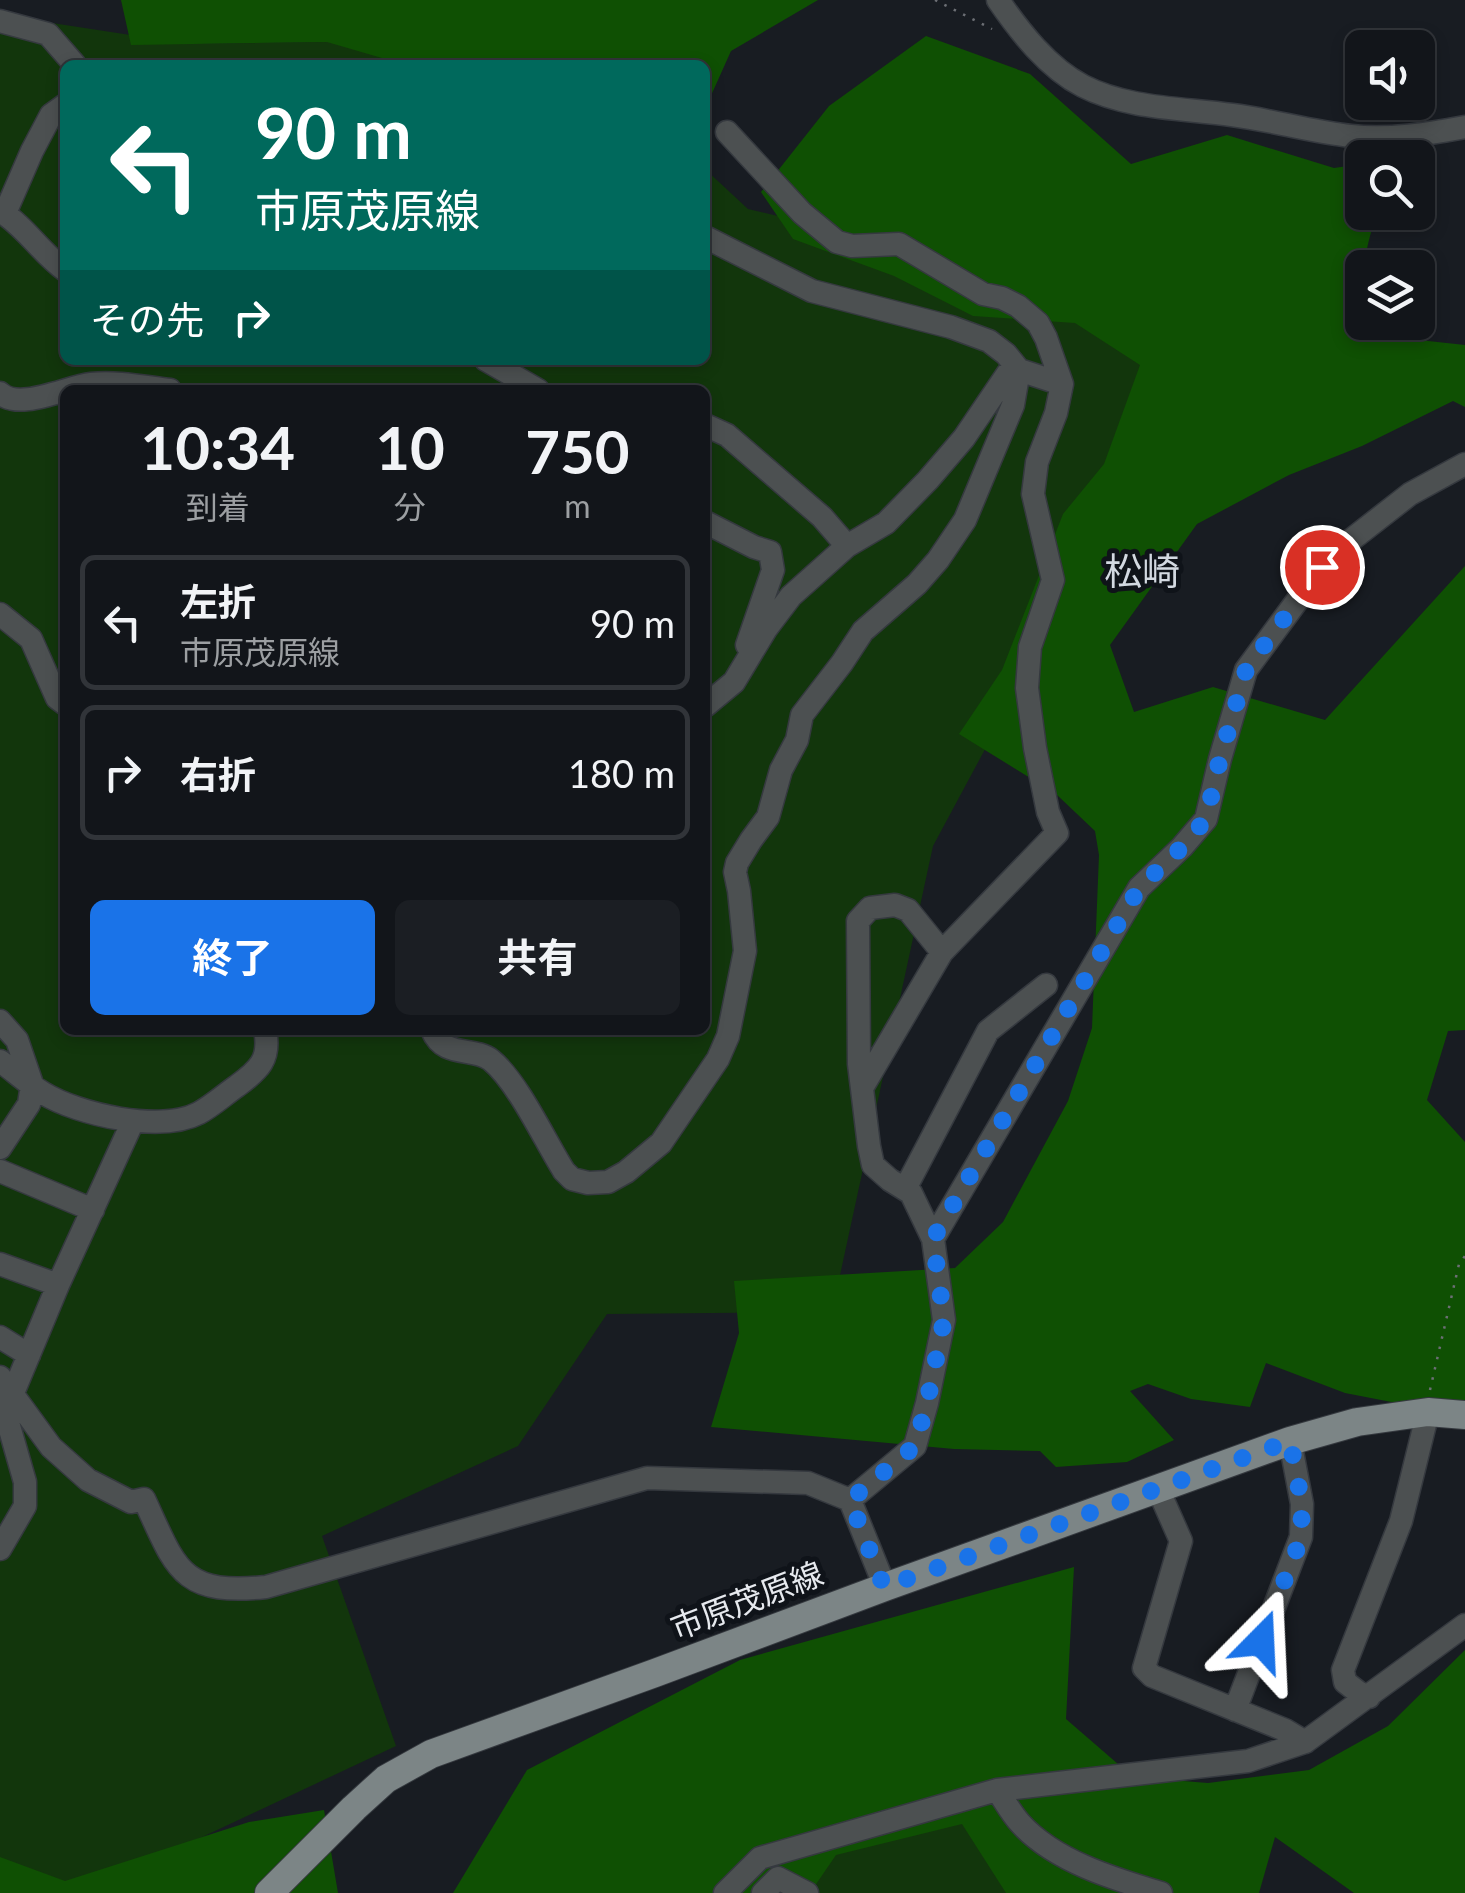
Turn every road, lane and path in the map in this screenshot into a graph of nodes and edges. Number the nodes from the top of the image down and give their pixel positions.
1 (935, 0) edge
2 (998, 0) edge
3 (0, 21) edge
4 (1022, 34) junction
5 (71, 60) edge
6 (60, 108) edge
7 (1465, 127) edge
8 (727, 132) dead end
9 (2, 212) edge
10 (710, 240) edge
11 (60, 266) edge
12 (495, 365) edge
13 (1018, 370) junction
14 (1062, 384) junction
15 (86, 385) edge
16 (116, 385) edge
17 (529, 385) edge
18 (60, 392) edge
19 (0, 393) edge
20 (710, 428) edge
21 (1465, 464) edge
22 (710, 525) edge
23 (847, 546) junction
24 (0, 614) edge
25 (742, 668) junction
26 (60, 700) edge
27 (710, 702) edge
28 (942, 952) junction
29 (1046, 985) dead end
30 (0, 1021) edge
31 (265, 1035) edge
32 (434, 1035) edge
33 (0, 1061) edge
34 (32, 1084) junction
35 (862, 1088) junction
36 (132, 1121) junction
37 (0, 1148) edge
38 (0, 1171) edge
39 (905, 1190) junction
40 (92, 1210) junction
41 (933, 1239) junction
42 (1465, 1256) edge
43 (0, 1264) edge
44 (58, 1286) junction
45 (0, 1337) edge
46 (29, 1354) junction
47 (6, 1386) edge
48 (1428, 1412) junction
49 (1465, 1415) edge
50 (1290, 1441) junction
51 (1158, 1489) junction
52 (850, 1500) junction
53 (0, 1549) edge
54 (884, 1587) junction
55 (1465, 1625) edge
56 (1369, 1697) junction
57 (1234, 1710) junction
58 (1305, 1742) junction
59 (997, 1790) junction
60 (269, 1893) edge
61 (725, 1893) edge
62 (763, 1893) edge
63 (806, 1893) edge
64 (1161, 1893) edge

1 - 4 path
2 - 4 street
3 - 5 street
4 - 7 street
6 - 9 street
8 - 14 street
9 - 11 street
10 - 13 street
12 - 17 street
13 - 14 street
13 - 23 street
13 - 32 street
14 - 28 street
15 - 16 street
18 - 19 street
20 - 23 street
21 - 41 street
22 - 25 street
23 - 25 street
24 - 26 street
25 - 27 street
28 - 35 street
28 - 35 street
29 - 39 street
30 - 34 street
31 - 36 street
33 - 34 street
34 - 36 street
34 - 37 street
35 - 39 street
36 - 40 street
38 - 40 street
39 - 41 street
40 - 44 street
41 - 52 street
42 - 48 path
43 - 44 street
44 - 46 street
45 - 46 street
46 - 47 street
47 - 52 street
47 - 53 street
48 - 49 main road, 市原茂原線
48 - 50 main road, 市原茂原線
48 - 56 street
50 - 51 main road, 市原茂原線
50 - 57 street
51 - 54 main road, 市原茂原線
51 - 57 street
52 - 54 street
54 - 60 main road, 市原茂原線
55 - 56 street
56 - 58 street
57 - 58 street
58 - 59 street
59 - 61 street
59 - 64 street
62 - 63 street

